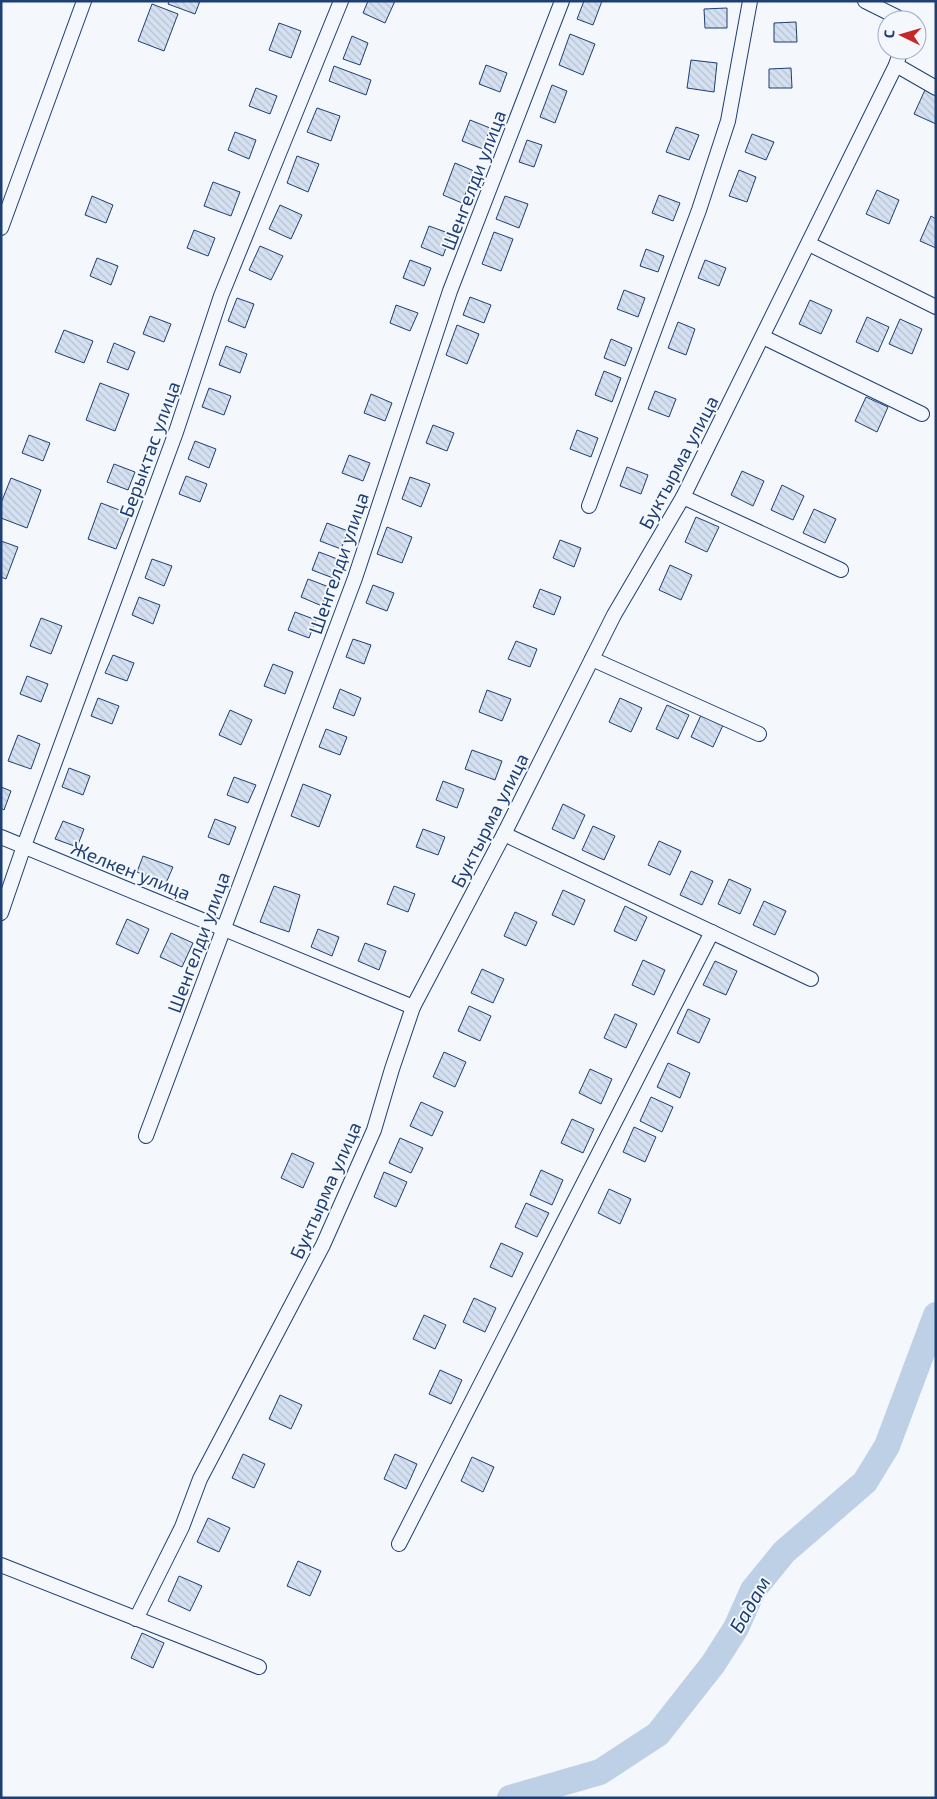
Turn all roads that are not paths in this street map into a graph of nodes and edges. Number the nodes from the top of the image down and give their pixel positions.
1 (84, 1) edge
2 (341, 1) edge
3 (562, 1) edge
4 (750, 1) edge
5 (865, 1) edge
6 (883, 10) edge
7 (898, 60) edge
8 (896, 65) junction
9 (936, 88) edge
10 (1, 228) edge
11 (809, 244) junction
12 (936, 307) edge
13 (763, 337) junction
14 (922, 414) dead end
15 (683, 497) junction
16 (590, 506) dead end
17 (842, 570) dead end
18 (592, 659) junction
19 (759, 734) dead end
20 (504, 834) junction
21 (1, 837) edge
22 (24, 846) junction
23 (1, 913) edge
24 (223, 928) junction
25 (712, 932) junction
26 (811, 979) dead end
27 (413, 1007) junction
28 (146, 1136) dead end
29 (399, 1544) dead end
30 (1, 1565) edge
31 (136, 1619) junction
32 (259, 1667) dead end

1 - 10 street
2 - 22 street, Берыктас улица
3 - 24 street, Шенгелди улица
4 - 16 street
5 - 6 street
7 - 8 street, Буктырма улица
8 - 9 street
8 - 11 street, Буктырма улица
11 - 12 street
11 - 13 street, Буктырма улица
13 - 14 street
13 - 15 street, Буктырма улица
15 - 17 street
15 - 18 street, Буктырма улица
18 - 19 street
18 - 20 street, Буктырма улица
20 - 25 street
20 - 27 street, Буктырма улица
21 - 22 street, Желкен улица
22 - 23 street, Берыктас улица
22 - 24 street, Желкен улица
24 - 27 street, Желкен улица
24 - 28 street, Шенгелди улица
25 - 26 street
25 - 29 street
27 - 31 street, Буктырма улица
30 - 31 street
31 - 32 street

